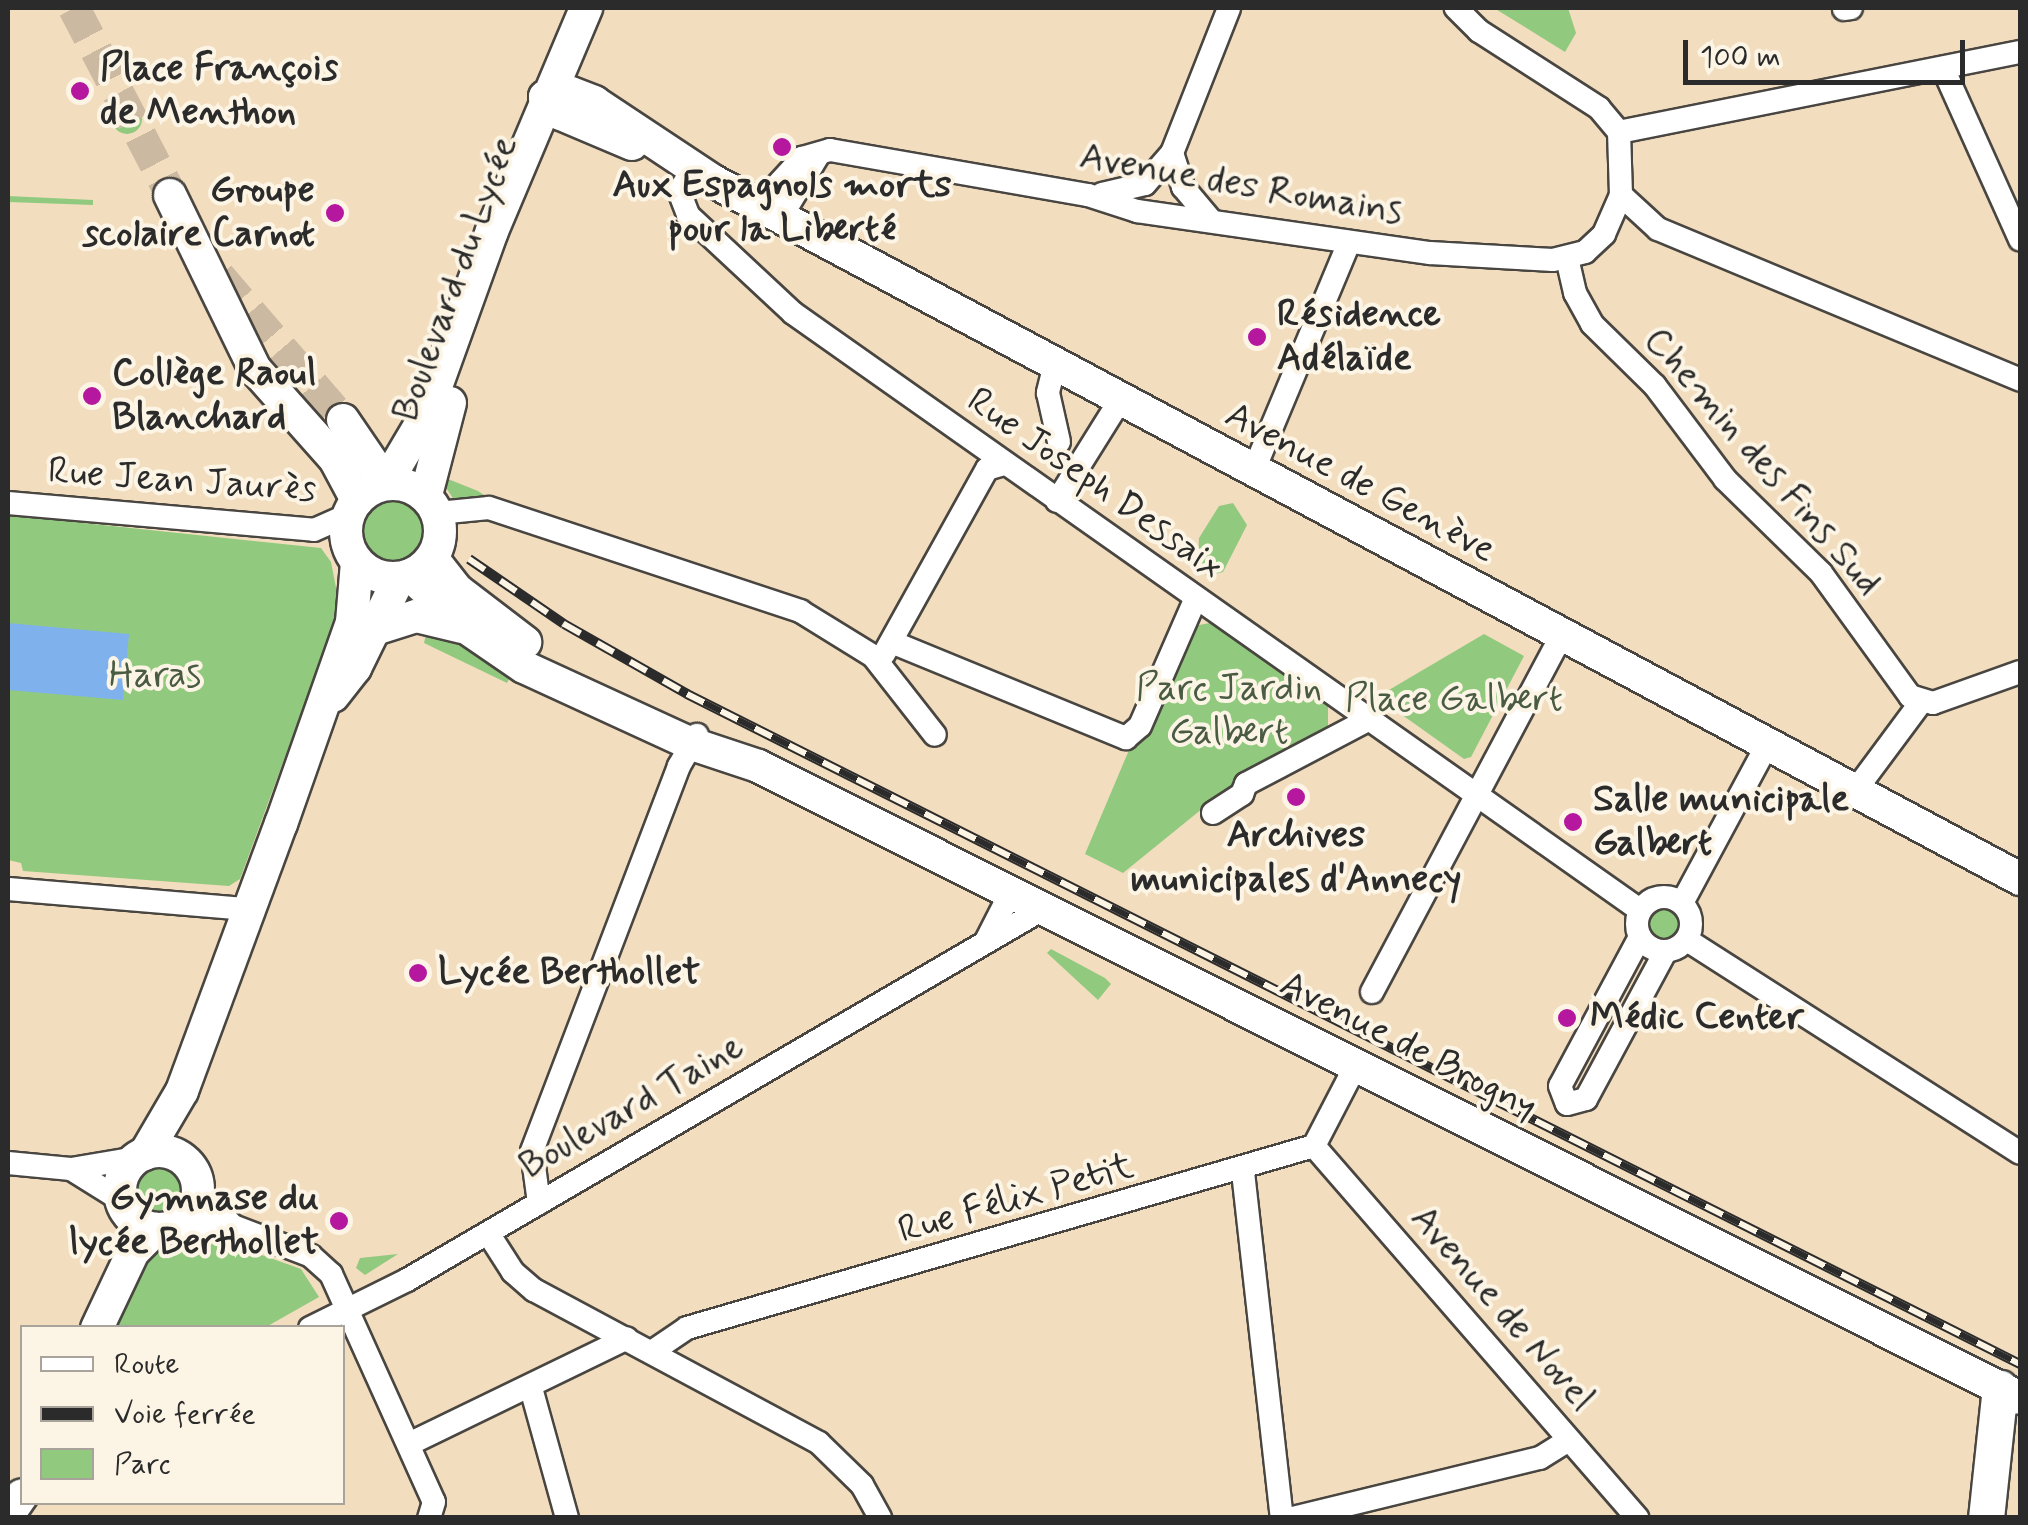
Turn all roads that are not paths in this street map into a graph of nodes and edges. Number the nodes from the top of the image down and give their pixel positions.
1 (586, 8) edge
2 (594, 8) edge
3 (1228, 8) edge
4 (1456, 8) edge
5 (2020, 52) edge
6 (1947, 77) junction
7 (559, 102) junction
8 (1618, 132) junction
9 (1172, 153) junction
10 (703, 175) junction
11 (170, 194) tunnel mouth
12 (1088, 195) junction
13 (1621, 195) junction
14 (770, 211) junction
15 (1209, 218) junction
16 (1658, 230) junction
17 (1604, 234) junction
18 (2020, 239) edge
19 (1350, 242) junction
20 (1568, 258) junction
21 (1055, 364) junction
22 (2020, 380) edge
23 (436, 384) junction
24 (1115, 397) junction
25 (1059, 442) dead end
26 (1004, 464) junction
27 (1253, 472) junction
28 (386, 483) junction
29 (1061, 493) junction
30 (8, 504) edge
31 (432, 504) junction
32 (352, 507) junction
33 (357, 562) junction
34 (414, 571) junction
35 (1196, 598) junction
36 (467, 628) junction
37 (375, 629) junction
38 (1561, 636) junction
39 (894, 643) junction
40 (874, 656) junction
41 (2020, 672) edge
42 (1921, 702) junction
43 (320, 711) junction
44 (1368, 720) junction
45 (935, 735) dead end
46 (695, 737) junction
47 (1768, 745) junction
48 (1854, 791) junction
49 (1475, 796) junction
50 (1213, 813) dead end
51 (2020, 879) edge
52 (8, 889) edge
53 (1011, 892) junction
54 (1682, 903) junction
55 (1043, 909) junction
56 (248, 910) junction
57 (1640, 910) junction
58 (1640, 938) junction
59 (986, 940) junction
60 (1686, 940) junction
61 (1665, 952) junction
62 (1372, 992) dead end
63 (1356, 1065) junction
64 (182, 1091) junction
65 (536, 1142) junction
66 (1314, 1146) junction
67 (2020, 1153) edge
68 (140, 1156) junction
69 (8, 1163) edge
70 (71, 1169) junction
71 (1243, 1172) junction
72 (193, 1178) junction
73 (572, 1182) junction
74 (539, 1202) junction
75 (122, 1204) junction
76 (168, 1226) junction
77 (233, 1226) junction
78 (488, 1233) junction
79 (348, 1307) junction
80 (99, 1322) edge
81 (315, 1325) edge
82 (627, 1338) junction
83 (653, 1351) junction
84 (531, 1388) junction
85 (2010, 1393) edge
86 (2009, 1429) edge
87 (1570, 1440) junction
88 (409, 1444) junction
89 (429, 1518) edge
90 (567, 1518) edge
91 (880, 1518) edge
92 (1282, 1518) edge
93 (1293, 1518) edge
94 (1637, 1518) edge
95 (1986, 1518) edge

1 - 7 main road
2 - 7 main road
3 - 9 street
4 - 8 street
5 - 6 street
6 - 8 street
6 - 18 street
7 - 10 main road, Avenue de Genève
7 - 23 main road, Boulevard du Lycée
7 - 31 main road, Boulevard du Lycée
8 - 13 street
9 - 12 street
9 - 15 street
10 - 14 main road, Avenue de Genève
10 - 26 street, Rue Joseph Dessaix
11 - 32 main road
12 - 14 street, Avenue des Romains
12 - 15 street, Avenue des Romains
13 - 16 street
13 - 17 street
14 - 21 main road, Avenue de Genève
15 - 19 street, Avenue des Romains
16 - 17 street
16 - 22 street
17 - 20 street
19 - 20 street, Avenue des Romains
19 - 27 street
20 - 42 street, Chemin des Fins Sud
21 - 24 main road, Avenue de Genève
21 - 25 street
23 - 28 main road, Boulevard du Lycée
23 - 28 main road
24 - 27 main road, Avenue de Genève
24 - 29 street
26 - 29 street, Rue Joseph Dessaix
26 - 39 street
27 - 38 main road, Avenue de Genève
28 - 31 main road
28 - 32 main road
29 - 35 street, Rue Joseph Dessaix
30 - 32 street, Rue Jean Jaurès
31 - 34 main road
31 - 40 street
32 - 33 main road
33 - 34 main road
33 - 43 main road
34 - 36 main road, Avenue de Brogny
34 - 37 main road
34 - 46 main road, Avenue de Brogny
35 - 39 street
35 - 44 street, Rue Joseph Dessaix
36 - 37 main road
36 - 46 main road, Avenue de Brogny
37 - 43 main road
38 - 47 main road, Avenue de Genève
38 - 49 street
39 - 40 street
40 - 45 street
41 - 42 street
42 - 48 street
43 - 56 main road
44 - 49 street, Rue Joseph Dessaix
44 - 50 street
46 - 53 main road, Avenue de Brogny
46 - 65 street
47 - 48 main road, Avenue de Genève
47 - 54 street
48 - 51 main road, Avenue de Genève
49 - 57 street, Rue Joseph Dessaix
49 - 62 street
52 - 56 street
53 - 55 main road, Avenue de Brogny
53 - 59 street
54 - 57 street
54 - 60 street
55 - 59 street, Boulevard Taine
55 - 63 main road, Avenue de Brogny
56 - 64 main road
57 - 58 street
58 - 61 street
58 - 61 street
59 - 73 street, Boulevard Taine
60 - 61 street
60 - 67 street
63 - 66 street
63 - 85 main road, Avenue de Brogny
64 - 68 main road
64 - 72 main road
65 - 73 street
65 - 74 street
66 - 71 street, Rue Félix Petit
66 - 87 street, Avenue de Novel
68 - 70 street
68 - 72 main road
68 - 75 main road
69 - 70 street
70 - 75 street
71 - 83 street, Rue Félix Petit
71 - 92 street
72 - 76 main road
72 - 77 street
73 - 74 street, Boulevard Taine
74 - 78 street, Boulevard Taine
75 - 76 main road
75 - 80 main road
76 - 77 street
76 - 80 main road
77 - 79 street
78 - 79 street, Boulevard Taine
78 - 82 street
79 - 81 street, Boulevard Taine
79 - 88 street
82 - 83 street
82 - 84 street
83 - 91 street
84 - 88 street
84 - 90 street
85 - 86 main road
86 - 95 main road
87 - 93 street
87 - 94 street, Avenue de Novel
88 - 89 street

